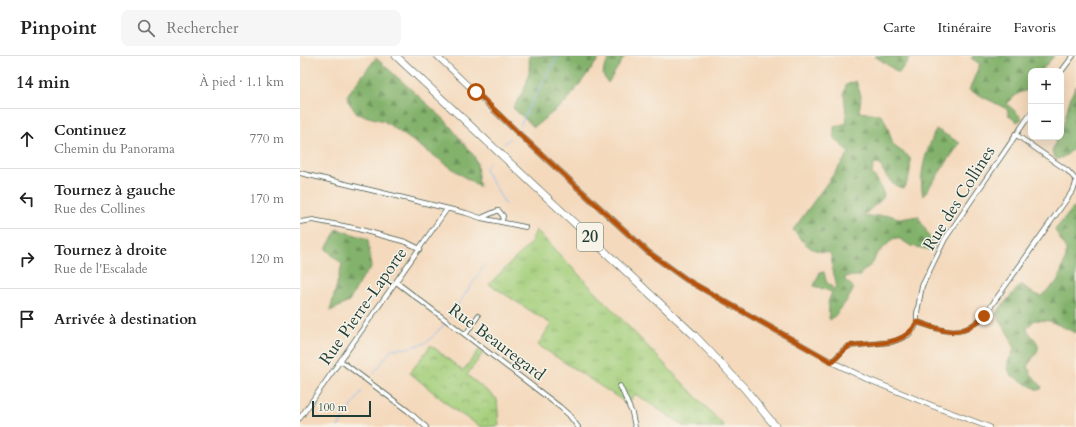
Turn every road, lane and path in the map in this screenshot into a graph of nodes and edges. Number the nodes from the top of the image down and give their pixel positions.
1 (396, 56) edge
2 (437, 56) edge
3 (1073, 56) edge
4 (1064, 68) edge
5 (1028, 117) edge
6 (1015, 134) junction
7 (300, 173) edge
8 (1076, 181) edge
9 (447, 209) junction
10 (481, 218) junction
11 (300, 222) edge
12 (502, 222) junction
13 (525, 227) dead end
14 (420, 249) junction
15 (396, 282) junction
16 (478, 316) dead end
17 (917, 322) junction
18 (466, 334) junction
19 (341, 361) junction
20 (832, 362) junction
21 (620, 386) dead end
22 (300, 418) edge
23 (426, 427) edge
24 (578, 427) edge
25 (635, 427) edge
26 (776, 427) edge
27 (989, 427) edge

1 - 26 highway, 20
2 - 20 street
3 - 4 street
5 - 6 street, Rue des Collines
6 - 8 street
6 - 17 street, Rue des Collines
7 - 9 street
8 - 17 street
9 - 10 street
9 - 14 street, Rue Pierre-Laporte
10 - 12 street
10 - 12 street
11 - 14 street
12 - 13 street
14 - 15 street, Rue Pierre-Laporte
15 - 18 street, Rue Beauregard
15 - 19 street, Rue Pierre-Laporte
16 - 18 street
17 - 20 street
18 - 24 street, Rue Beauregard
19 - 22 street, Rue Pierre-Laporte
19 - 23 street
20 - 27 street
21 - 25 street

